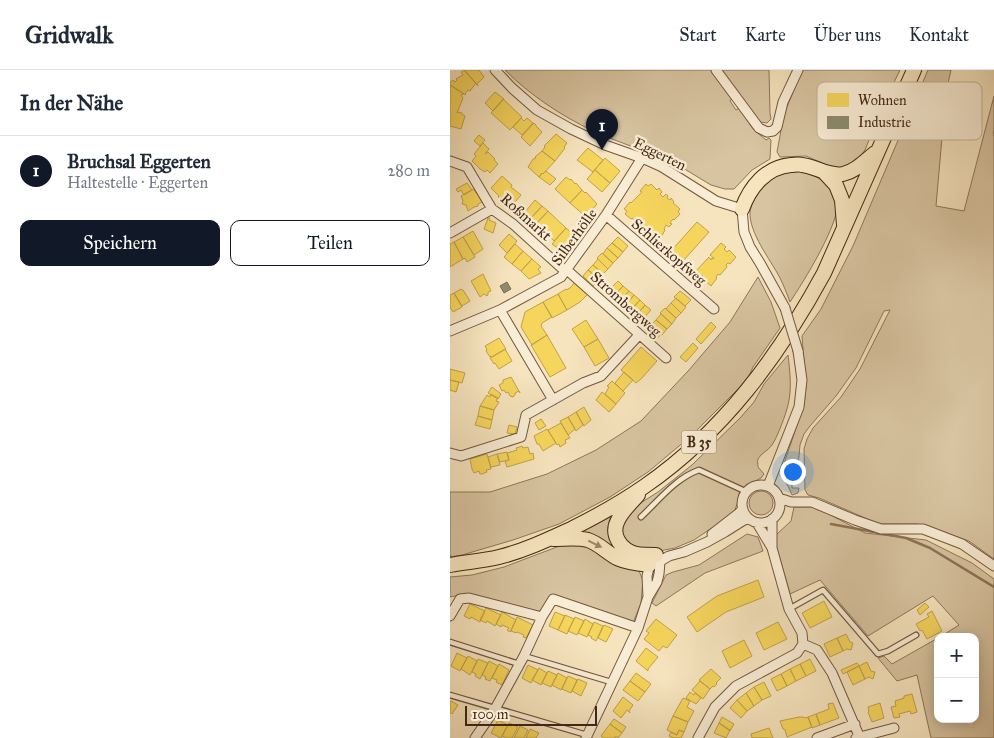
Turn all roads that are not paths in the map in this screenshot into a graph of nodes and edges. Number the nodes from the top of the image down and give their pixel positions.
1 (495, 70) edge
2 (716, 70) edge
3 (798, 70) edge
4 (914, 70) edge
5 (909, 82) edge
6 (882, 140) edge
7 (878, 150) junction
8 (642, 158) junction
9 (450, 161) edge
10 (824, 172) junction
11 (492, 209) junction
12 (742, 209) junction
13 (606, 215) junction
14 (844, 228) junction
15 (450, 233) edge
16 (567, 271) junction
17 (714, 309) dead end
18 (500, 310) junction
19 (450, 331) edge
20 (639, 335) junction
21 (666, 358) dead end
22 (553, 400) junction
23 (450, 453) edge
24 (768, 486) junction
25 (644, 487) junction
26 (747, 492) junction
27 (779, 498) junction
28 (791, 502) junction
29 (743, 509) junction
30 (779, 510) junction
31 (641, 517) dead end
32 (772, 519) junction
33 (753, 521) junction
34 (547, 539) junction
35 (703, 543) junction
36 (772, 548) junction
37 (659, 560) junction
38 (450, 565) edge
39 (994, 566) edge
40 (789, 609) junction
41 (450, 616) edge
42 (542, 618) junction
43 (638, 628) junction
44 (916, 635) dead end
45 (450, 642) edge
46 (803, 644) junction
47 (521, 660) junction
48 (611, 682) junction
49 (450, 695) edge
50 (496, 709) junction
51 (854, 724) junction
52 (894, 728) dead end
53 (586, 736) edge
54 (475, 738) edge
55 (698, 738) edge
56 (817, 738) edge
57 (859, 738) edge

1 - 8 street, Eggerten
2 - 3 street
4 - 5 main road, B 35
6 - 7 main road, B 35
7 - 10 main road
7 - 14 main road, B 35
8 - 12 street, Eggerten
8 - 13 street, Silberhölle
9 - 11 street, Roßmarkt
10 - 12 main road
10 - 14 main road
11 - 15 street
11 - 16 street, Roßmarkt
12 - 24 street, bridge
13 - 16 street, Silberhölle
13 - 17 street, Schlierkopfweg
14 - 25 main road, B 35
16 - 18 street, Silberhölle
16 - 20 street, Strombergweg
18 - 19 street, Silberhölle
18 - 22 street
20 - 21 street, Strombergweg
20 - 22 street
22 - 23 street
24 - 26 street
24 - 27 street
25 - 34 main road, B 35
25 - 37 main road, B 35
26 - 29 street
26 - 31 lane
27 - 28 street
27 - 30 street
28 - 30 street
28 - 39 street
29 - 33 street
29 - 35 street
30 - 32 street
32 - 33 street
32 - 36 street
33 - 35 street
33 - 36 street
34 -> 37 main road
34 - 38 main road, B 35
35 - 37 street
36 - 40 street
37 - 43 street
40 - 44 lane
40 - 46 street
41 - 42 street
42 - 43 street
42 - 47 street
43 - 48 street
45 - 47 lane
46 - 51 street
46 - 55 street
47 - 48 lane
47 - 50 street
48 - 53 street
49 - 50 lane
50 - 53 lane
50 - 54 street
51 - 56 street
51 - 57 street
52 - 57 street

